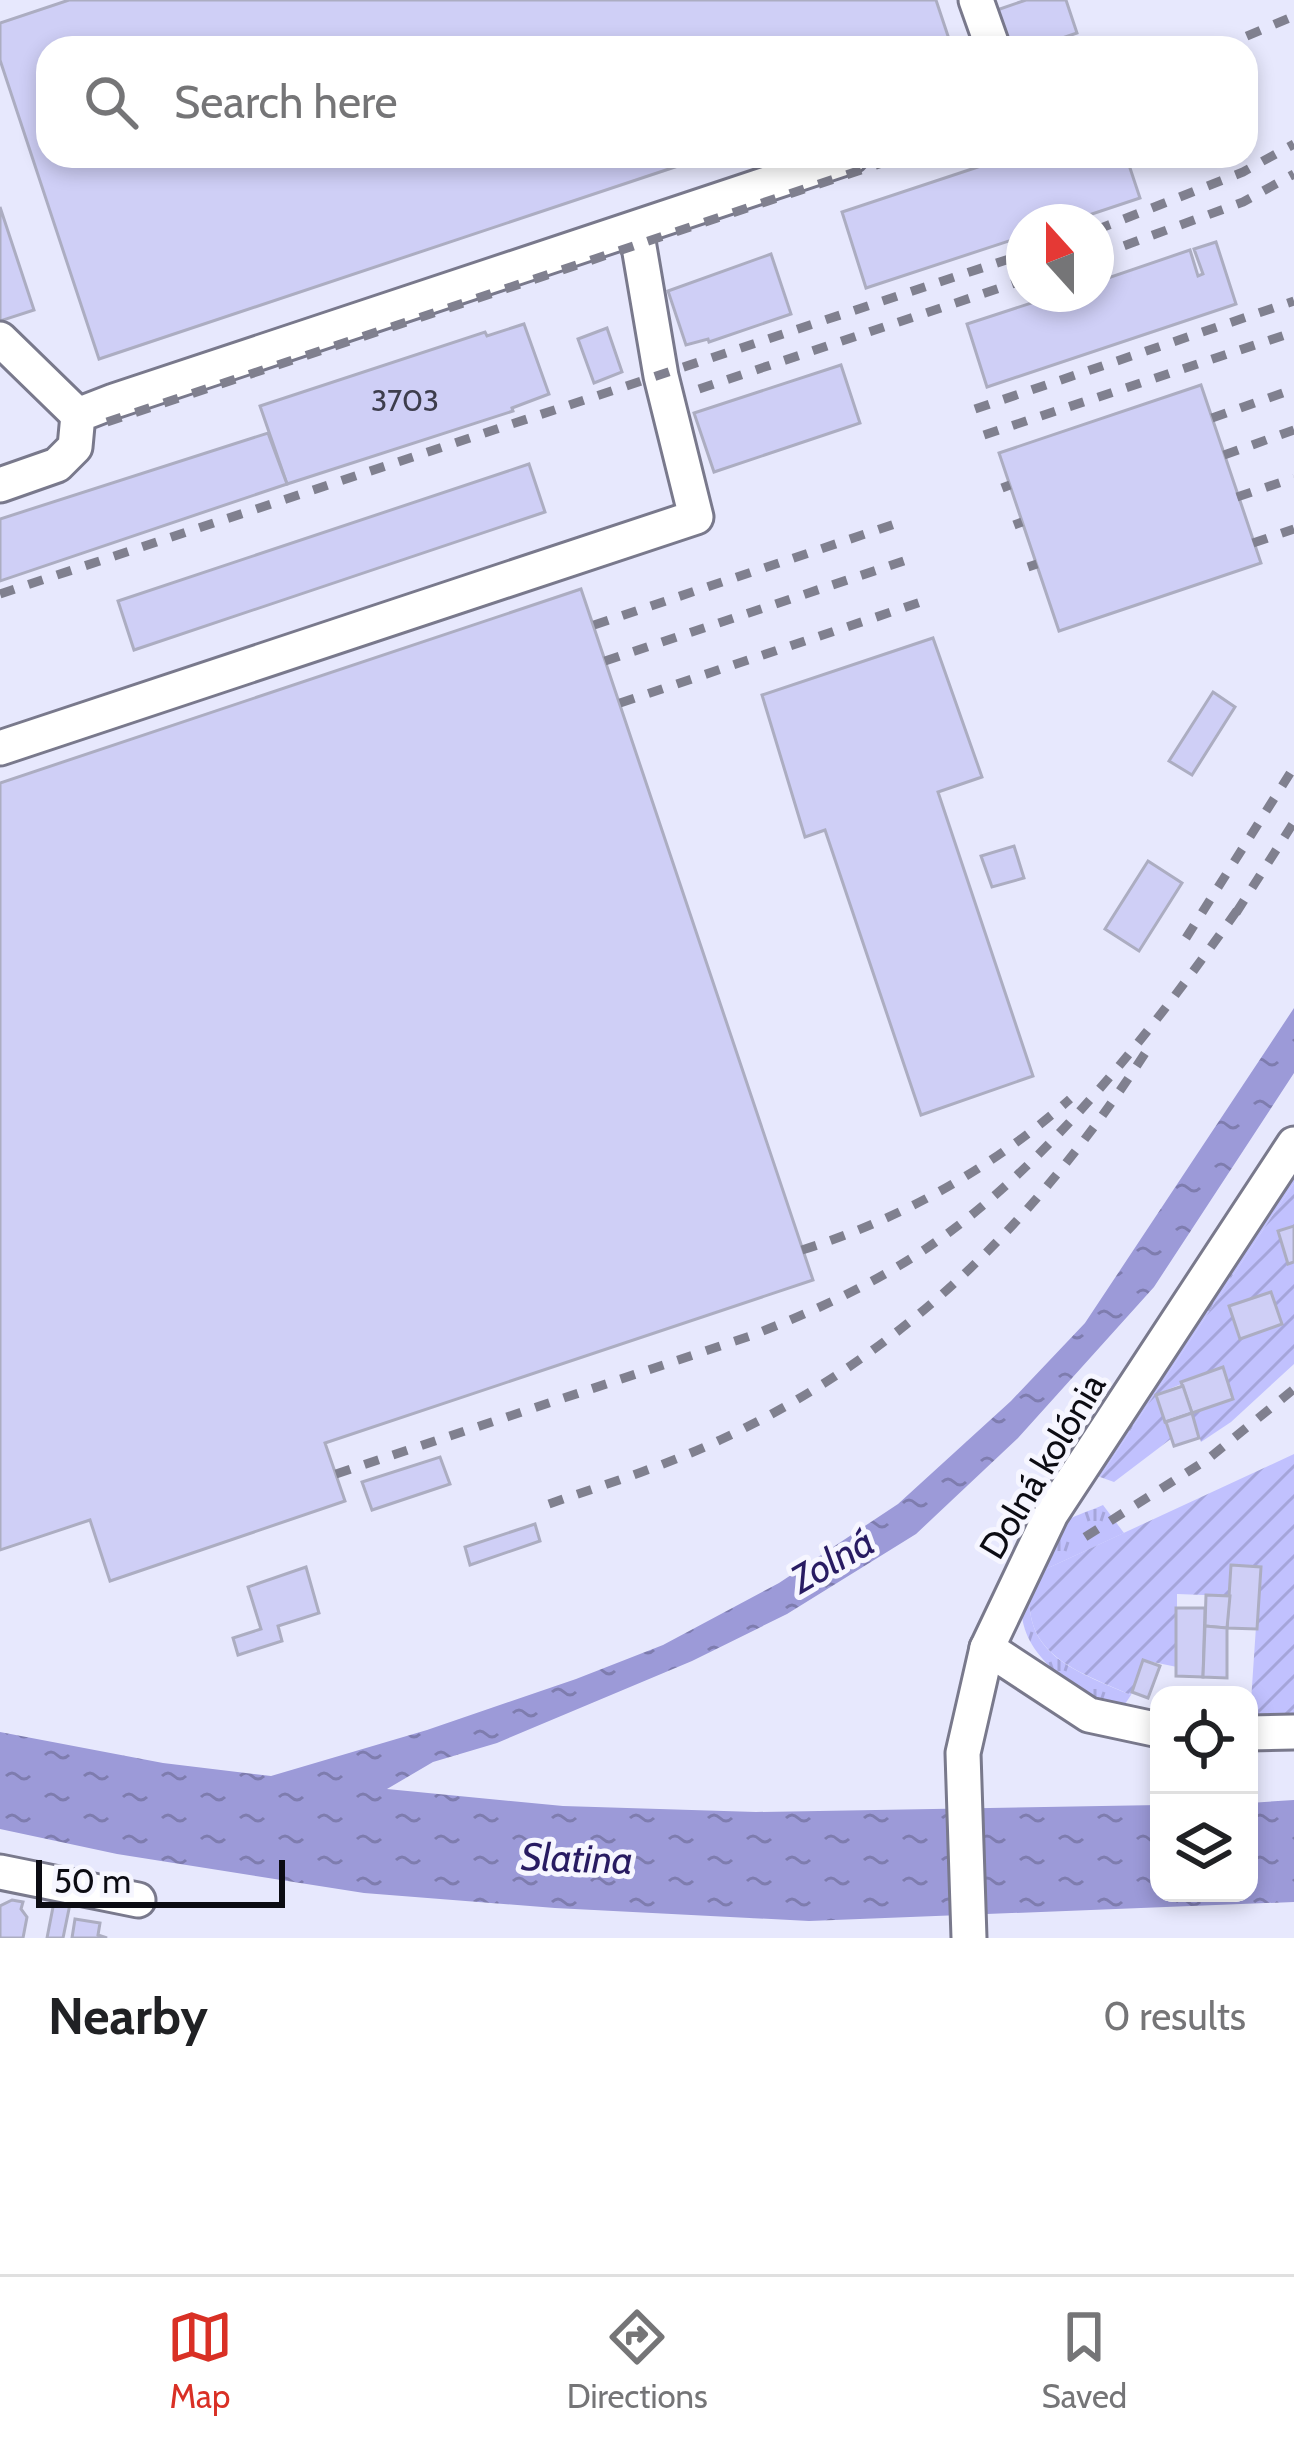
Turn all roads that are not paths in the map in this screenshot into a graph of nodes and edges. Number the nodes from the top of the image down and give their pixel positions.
1 (976, 0) edge
2 (989, 36) edge
3 (816, 168) edge
4 (636, 229) junction
5 (0, 339) edge
6 (78, 415) junction
7 (0, 485) edge
8 (0, 748) edge
9 (1294, 1144) edge
10 (987, 1648) junction
11 (1150, 1728) edge
12 (1294, 1732) edge
13 (1258, 1733) edge
14 (0, 1873) edge
15 (139, 1900) dead end
16 (969, 1938) edge

1 - 2 street
3 - 4 street
4 - 6 street
4 - 8 street
5 - 6 street
6 - 7 street
9 - 10 street, Dolná kolónia
10 - 11 street
10 - 16 street, Dolná kolónia
12 - 13 street
14 - 15 street

